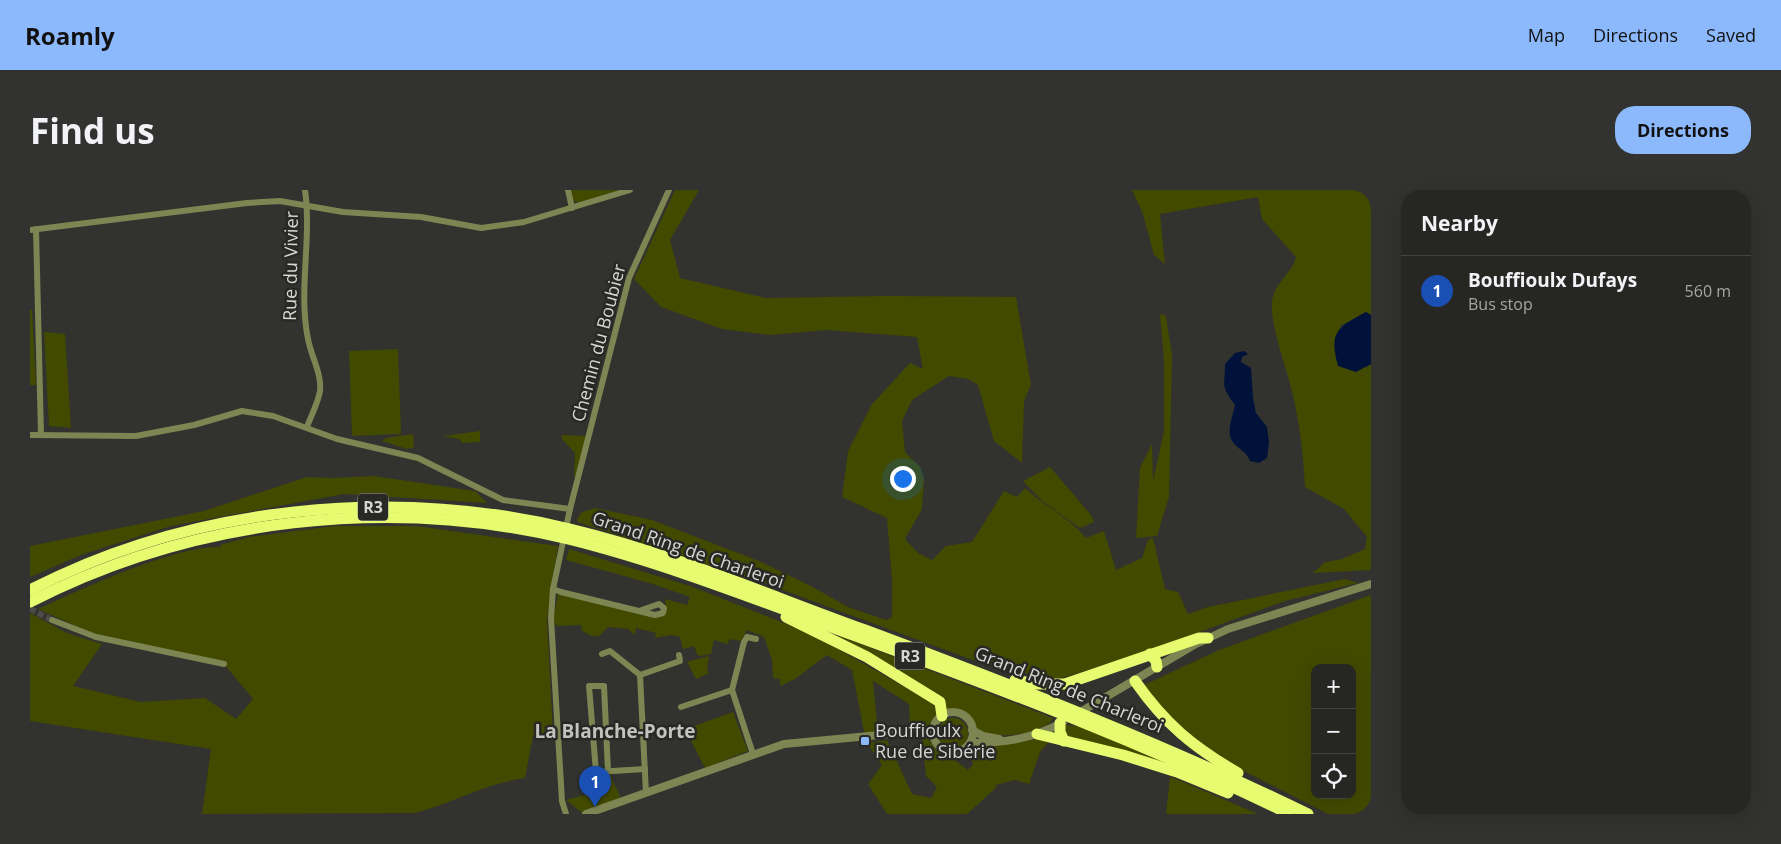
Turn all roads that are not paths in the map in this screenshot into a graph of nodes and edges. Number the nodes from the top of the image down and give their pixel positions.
1 (305, 190) edge
2 (568, 190) edge
3 (630, 190) edge
4 (669, 190) edge
5 (308, 206) junction
6 (572, 208) junction
7 (33, 230) edge
8 (307, 427) junction
9 (30, 435) edge
10 (41, 435) junction
11 (570, 509) junction
12 (567, 533) junction
13 (77, 579) junction
14 (1371, 584) edge
15 (33, 587) edge
16 (553, 589) junction
17 (756, 600) junction
18 (30, 602) edge
19 (30, 608) edge
20 (639, 611) dead end
21 (52, 620) tunnel mouth
22 (1208, 638) junction
23 (756, 639) dead end
24 (602, 654) dead end
25 (1150, 654) junction
26 (679, 655) dead end
27 (224, 664) dead end
28 (1156, 667) junction
29 (640, 676) junction
30 (999, 680) junction
31 (1135, 681) junction
32 (732, 690) junction
33 (681, 707) dead end
34 (1065, 715) junction
35 (942, 716) junction
36 (1084, 718) junction
37 (933, 730) junction
38 (972, 730) junction
39 (1037, 734) junction
40 (1014, 740) junction
41 (1064, 741) junction
42 (970, 743) junction
43 (753, 754) junction
44 (645, 769) junction
45 (608, 771) junction
46 (646, 793) junction
47 (1266, 794) junction
48 (566, 814) edge
49 (586, 814) edge
50 (1273, 814) edge
51 (1289, 814) edge
52 (1308, 814) edge

1 - 5 street, Rue du Vivier
2 - 6 street
3 - 6 street
4 - 11 street, Chemin du Boubier
5 - 6 street
5 - 7 street
5 - 8 street, Rue du Vivier
7 - 10 street
8 - 10 street
8 - 11 street
9 - 10 street
11 - 16 street, Chemin du Boubier
12 - 13 highway, Grand Ring de Charleroi / R3
12 - 15 highway, Grand Ring de Charleroi / R3
12 - 17 highway, Grand Ring de Charleroi / R3
12 - 30 highway, Grand Ring de Charleroi / R3
13 - 18 highway, Grand Ring de Charleroi / R3
13 - 19 highway
14 - 22 street
16 - 20 street
16 - 48 street, Chemin du Boubier
17 - 34 highway, Grand Ring de Charleroi / R3
17 - 35 highway
21 - 27 street
22 - 25 highway
22 - 28 street
23 - 32 street
24 - 29 street
25 - 28 highway
25 - 30 highway
26 - 29 street
28 - 31 street
29 - 44 street
30 - 34 highway, Grand Ring de Charleroi / R3
31 - 34 street
31 - 47 highway
32 - 33 street
32 - 43 street
34 - 36 highway, Grand Ring de Charleroi / R3
34 - 39 street
34 - 41 highway
35 - 37 street
35 - 38 street
36 - 47 highway, Grand Ring de Charleroi / R3
36 - 51 highway, Grand Ring de Charleroi / R3
37 - 42 street
37 - 43 street
38 - 40 street
38 - 42 street
39 - 40 street
39 - 41 highway
40 - 42 street
41 - 50 highway
43 - 46 street
44 - 45 street
44 - 46 street
45 - 45 street
46 - 49 street
47 - 52 highway, Grand Ring de Charleroi / R3

